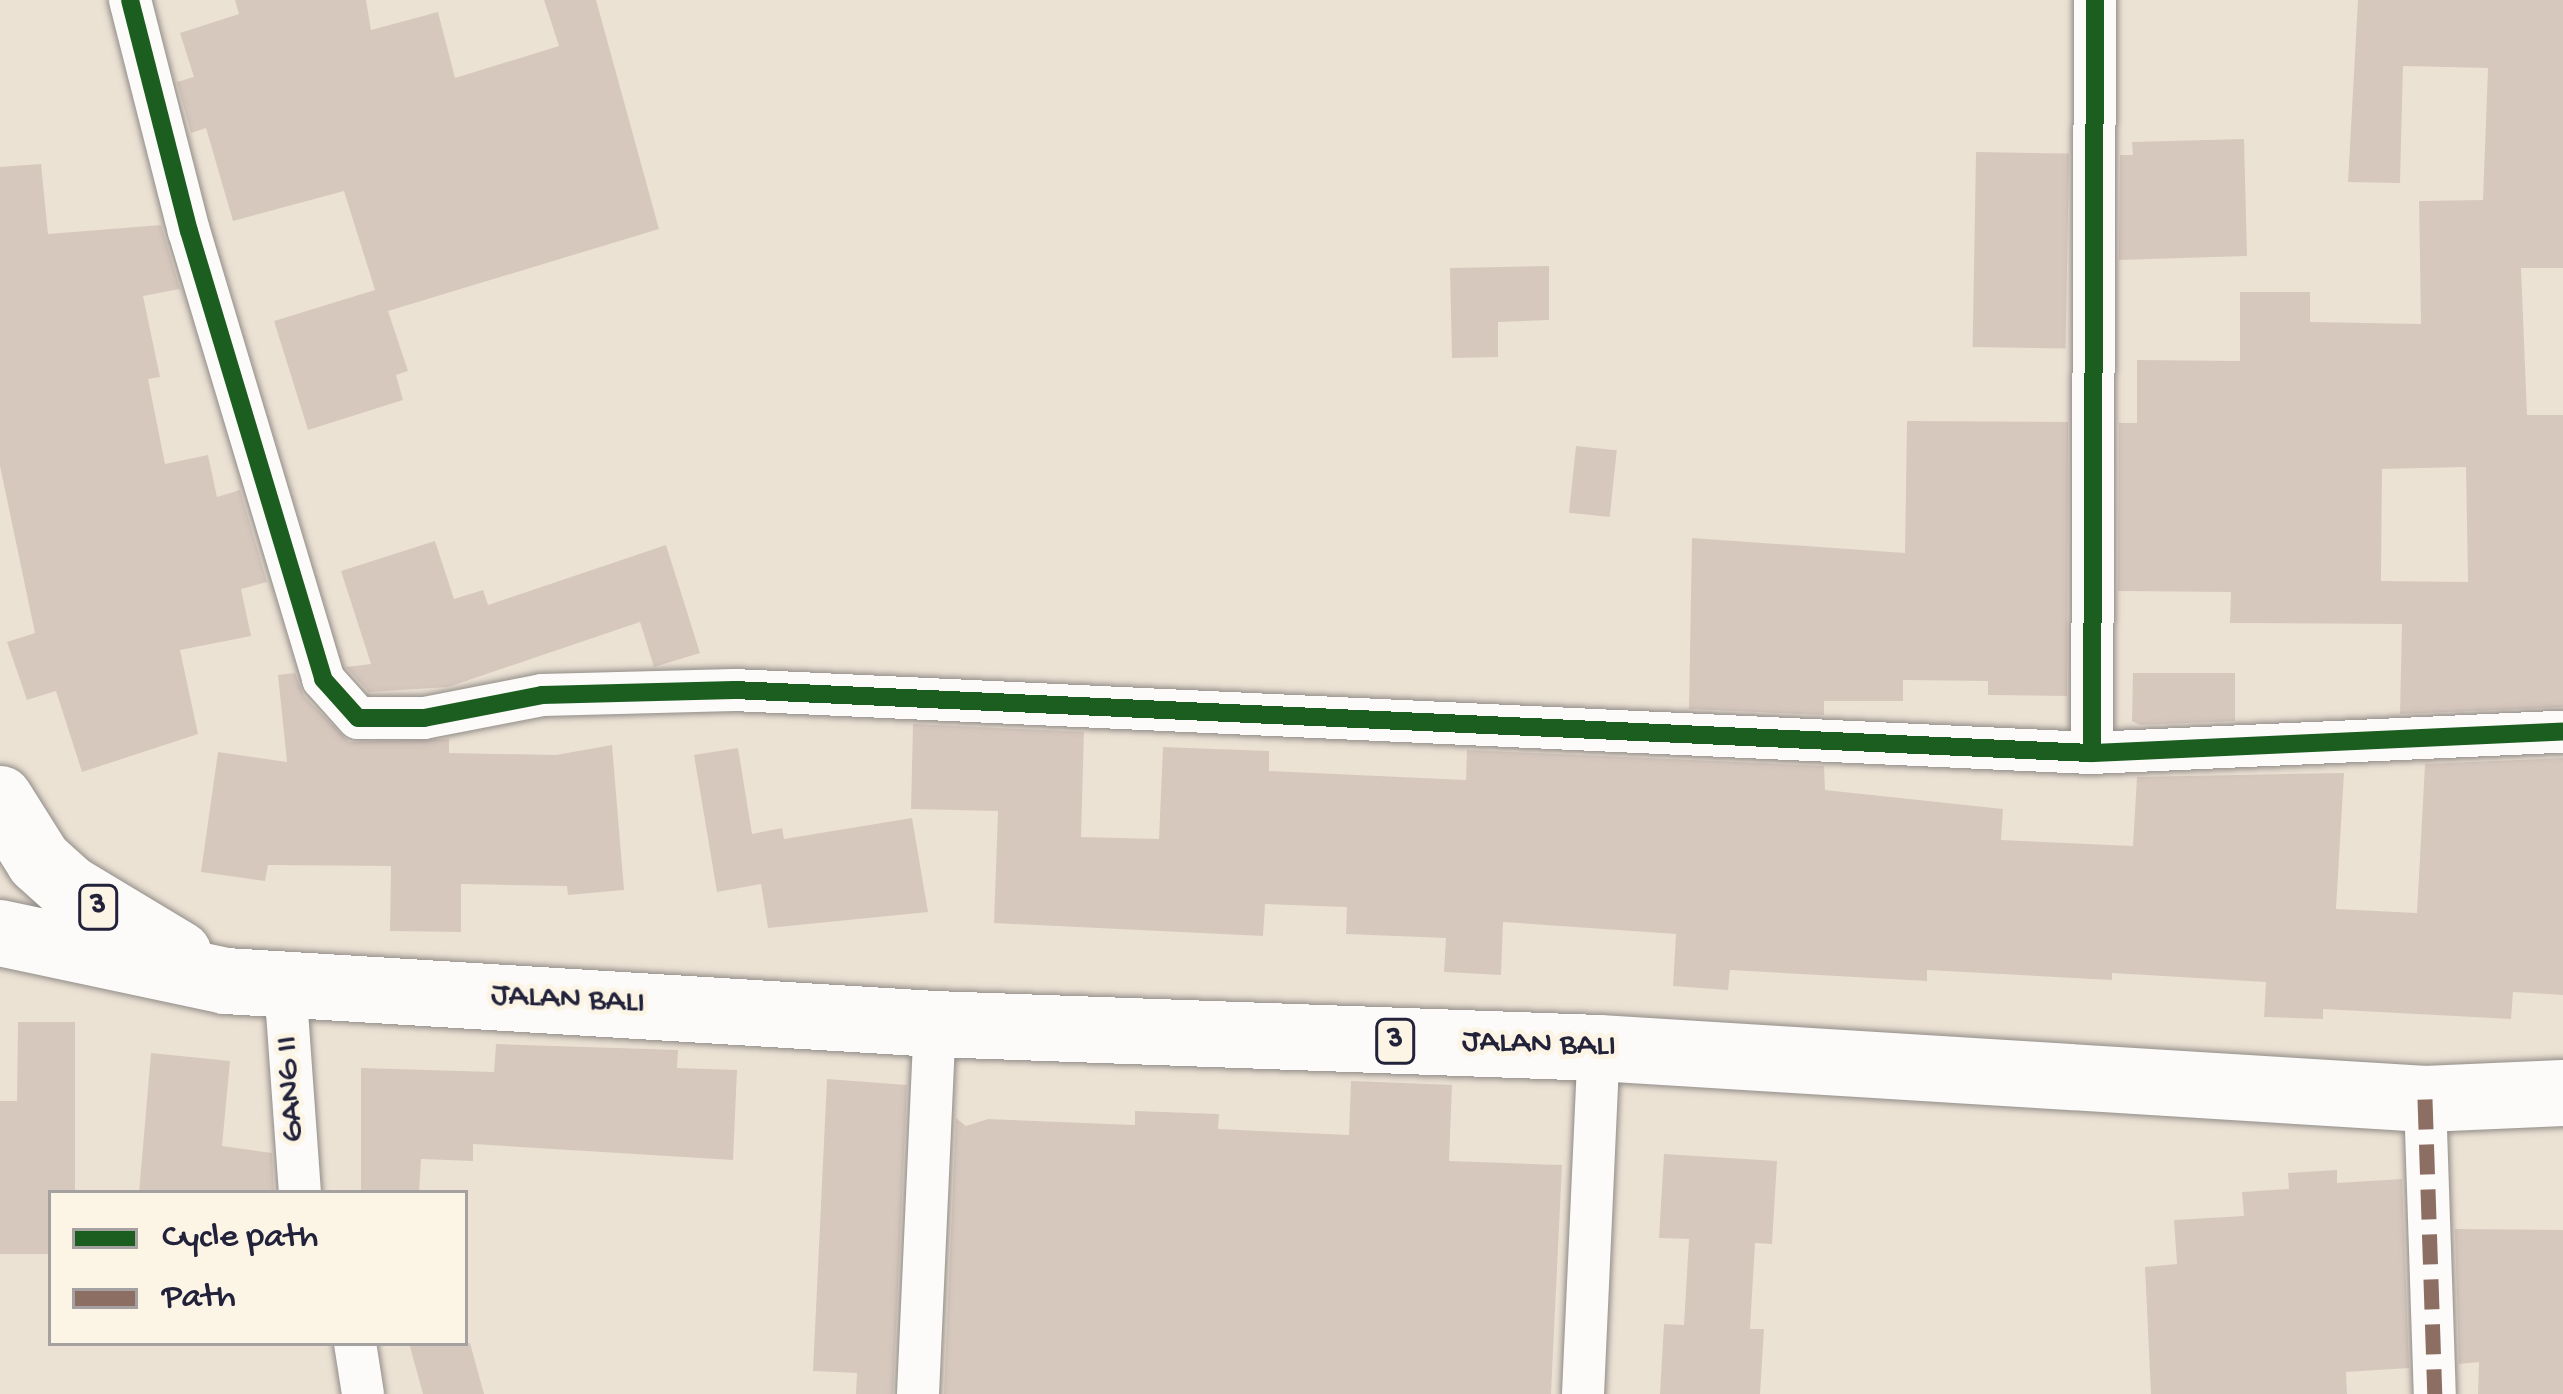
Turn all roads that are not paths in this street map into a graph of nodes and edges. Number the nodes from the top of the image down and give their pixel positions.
1 (130, 0) edge
2 (2095, 0) edge
3 (2563, 732) edge
4 (2092, 753) junction
5 (0, 799) edge
6 (0, 933) edge
7 (256, 983) junction
8 (935, 1024) junction
9 (1599, 1048) junction
10 (2563, 1093) edge
11 (2425, 1100) junction
12 (299, 1190) edge
13 (355, 1346) edge
14 (363, 1394) edge
15 (918, 1394) edge
16 (1583, 1394) edge
17 (2435, 1394) edge

1 - 4 street
2 - 4 street
3 - 4 street
5 - 7 highway, 3
6 - 7 highway, 3
7 - 8 highway, JALAN BALI / 3
7 - 12 street, GANG II
8 - 9 highway, JALAN BALI / 3
8 - 15 street
9 - 11 highway, JALAN BALI / 3
9 - 16 street
10 - 11 highway, JALAN BALI / 3
11 - 17 street
13 - 14 street

